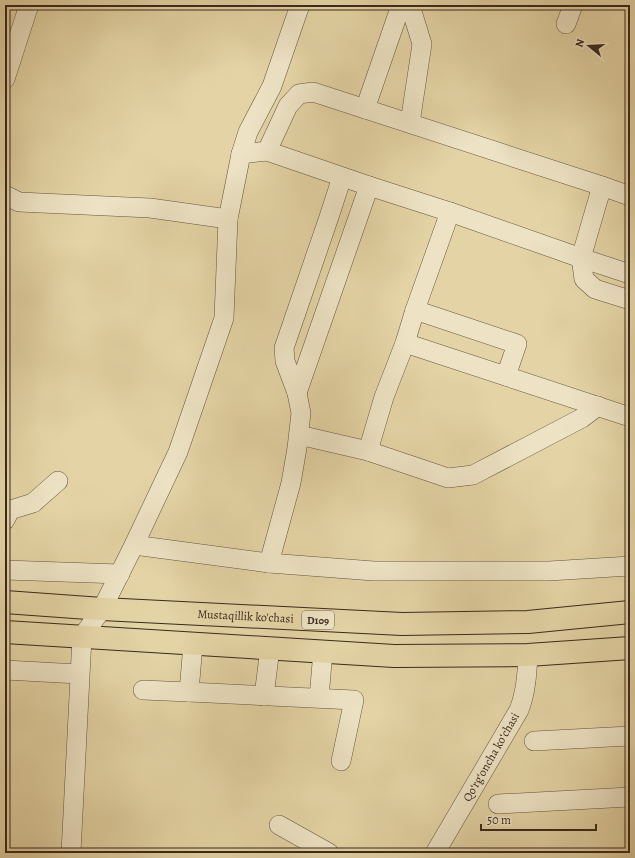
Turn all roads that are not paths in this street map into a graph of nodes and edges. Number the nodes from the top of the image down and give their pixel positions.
1 (29, 5) edge
2 (300, 5) edge
3 (401, 5) edge
4 (410, 5) edge
5 (573, 5) edge
6 (566, 24) dead end
7 (5, 79) edge
8 (365, 109) junction
9 (410, 123) junction
10 (267, 151) junction
11 (241, 154) junction
12 (342, 177) junction
13 (369, 186) junction
14 (602, 186) junction
15 (5, 195) edge
16 (630, 196) edge
17 (450, 212) junction
18 (228, 219) junction
19 (581, 258) junction
20 (630, 274) edge
21 (630, 300) edge
22 (415, 310) junction
23 (404, 343) junction
24 (506, 376) junction
25 (297, 394) junction
26 (598, 406) junction
27 (630, 417) edge
28 (299, 435) junction
29 (368, 451) junction
30 (58, 481) dead end
31 (7, 510) edge
32 (134, 545) junction
33 (269, 563) junction
34 (630, 566) edge
35 (5, 570) edge
36 (120, 574) junction
37 (5, 602) edge
38 (102, 609) junction
39 (630, 612) edge
40 (528, 622) junction
41 (5, 632) edge
42 (82, 637) junction
43 (193, 644) junction
44 (270, 648) junction
45 (630, 648) edge
46 (322, 652) junction
47 (528, 655) junction
48 (5, 670) edge
49 (79, 674) junction
50 (143, 690) dead end
51 (189, 692) junction
52 (264, 696) junction
53 (318, 698) junction
54 (630, 736) edge
55 (534, 741) dead end
56 (341, 761) dead end
57 (630, 797) edge
58 (498, 804) dead end
59 (278, 825) dead end
60 (71, 853) edge
61 (329, 853) edge
62 (435, 853) edge

1 - 7 street
2 - 11 street
3 - 8 street
4 - 9 street
5 - 6 street
8 - 9 street
8 - 10 street
9 - 14 street
10 - 11 street
10 - 12 street
11 - 18 street
12 - 13 street
12 - 25 street
13 - 17 street
13 - 25 street
14 - 16 street
14 - 19 street
15 - 18 street
17 - 19 street
17 - 22 street
18 - 32 street
19 - 20 street
19 - 21 street
22 - 23 street
22 - 24 street
23 - 24 street
23 - 29 street
24 - 26 street
25 - 28 street
26 - 27 street
26 - 29 street
28 - 29 street
28 - 33 street
30 - 31 street
32 - 33 street
32 - 36 street
33 - 34 street
35 - 36 street
36 - 38 street
37 - 38 main road, Mustaqillik ko'chasi / D109
38 - 40 main road, Mustaqillik ko'chasi / D109
38 - 42 street
39 - 40 main road, Mustaqillik ko'chasi / D109
40 - 47 main road
41 - 42 main road
42 - 43 main road
42 - 49 street
43 - 44 main road
43 - 51 street
44 - 46 main road
44 - 52 street
45 - 47 main road
46 - 47 main road
46 - 53 street
47 - 62 street, Qoʻrgʻoncha koʻchasi
48 - 49 street
49 - 60 street
50 - 51 street
51 - 52 street
52 - 53 street
53 - 56 street
54 - 55 street
57 - 58 street
59 - 61 street

